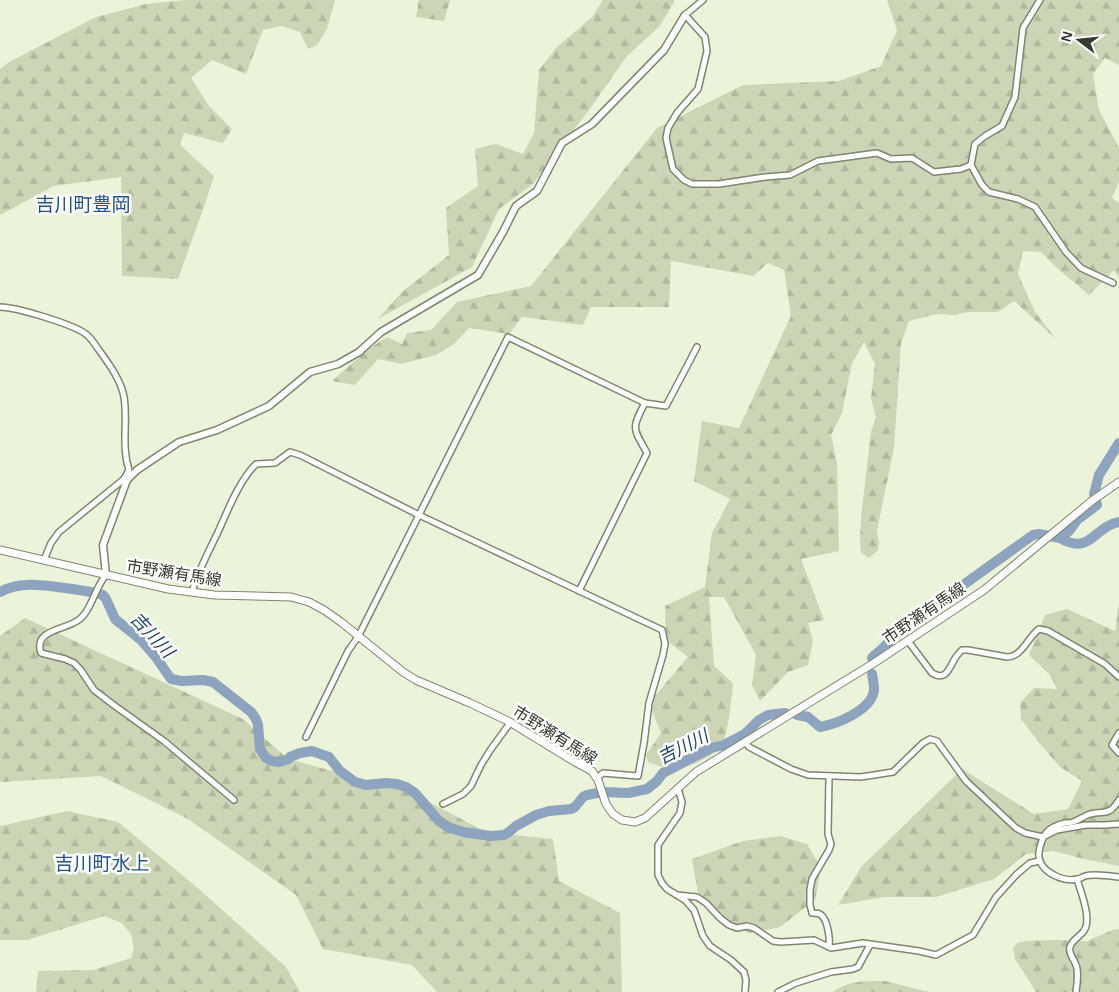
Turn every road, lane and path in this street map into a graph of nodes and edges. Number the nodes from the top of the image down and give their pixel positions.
1 (703, 0) edge
2 (1040, 0) edge
3 (685, 14) junction
4 (971, 165) junction
5 (1113, 283) dead end
6 (0, 307) edge
7 (697, 347) dead end
8 (645, 403) junction
9 (125, 479) junction
10 (1119, 482) edge
11 (419, 515) junction
12 (0, 550) edge
13 (44, 560) junction
14 (103, 577) junction
15 (579, 591) junction
16 (192, 592) junction
17 (358, 637) junction
18 (908, 641) junction
19 (1119, 677) edge
20 (510, 723) junction
21 (1119, 732) edge
22 (306, 738) dead end
23 (745, 742) junction
24 (1119, 753) edge
25 (829, 777) junction
26 (597, 779) junction
27 (678, 789) junction
28 (234, 800) dead end
29 (1119, 800) edge
30 (443, 804) dead end
31 (1119, 824) edge
32 (1043, 837) junction
33 (1040, 861) junction
34 (1119, 877) edge
35 (1077, 880) junction
36 (677, 895) junction
37 (870, 945) junction
38 (829, 947) junction
39 (745, 992) edge
40 (778, 992) edge
41 (1076, 992) edge

1 - 3 street
2 - 4 street
3 - 4 street
3 - 9 street
4 - 5 street
6 - 9 street
7 - 8 street
8 - 11 street
8 - 15 street
9 - 13 street
9 - 14 street
10 - 18 main road, 市野瀬有馬線
11 - 15 street
11 - 16 street
11 - 17 street
12 - 13 main road, 市野瀬有馬線
13 - 14 main road, 市野瀬有馬線
14 - 16 main road, 市野瀬有馬線
14 - 28 street
15 - 26 street
16 - 17 main road, 市野瀬有馬線
17 - 20 main road, 市野瀬有馬線
17 - 22 street
18 - 19 street
18 - 23 main road, 市野瀬有馬線
20 - 26 main road, 市野瀬有馬線
20 - 30 street
21 - 24 street
23 - 25 street
23 - 27 main road, 市野瀬有馬線
25 - 32 street
25 - 38 street
26 - 27 main road, 市野瀬有馬線
27 - 36 street
29 - 32 street
31 - 32 street
32 - 33 street
33 - 35 street
33 - 37 street
34 - 35 street
35 - 41 street
36 - 38 street
36 - 39 street
37 - 38 street
37 - 40 street

